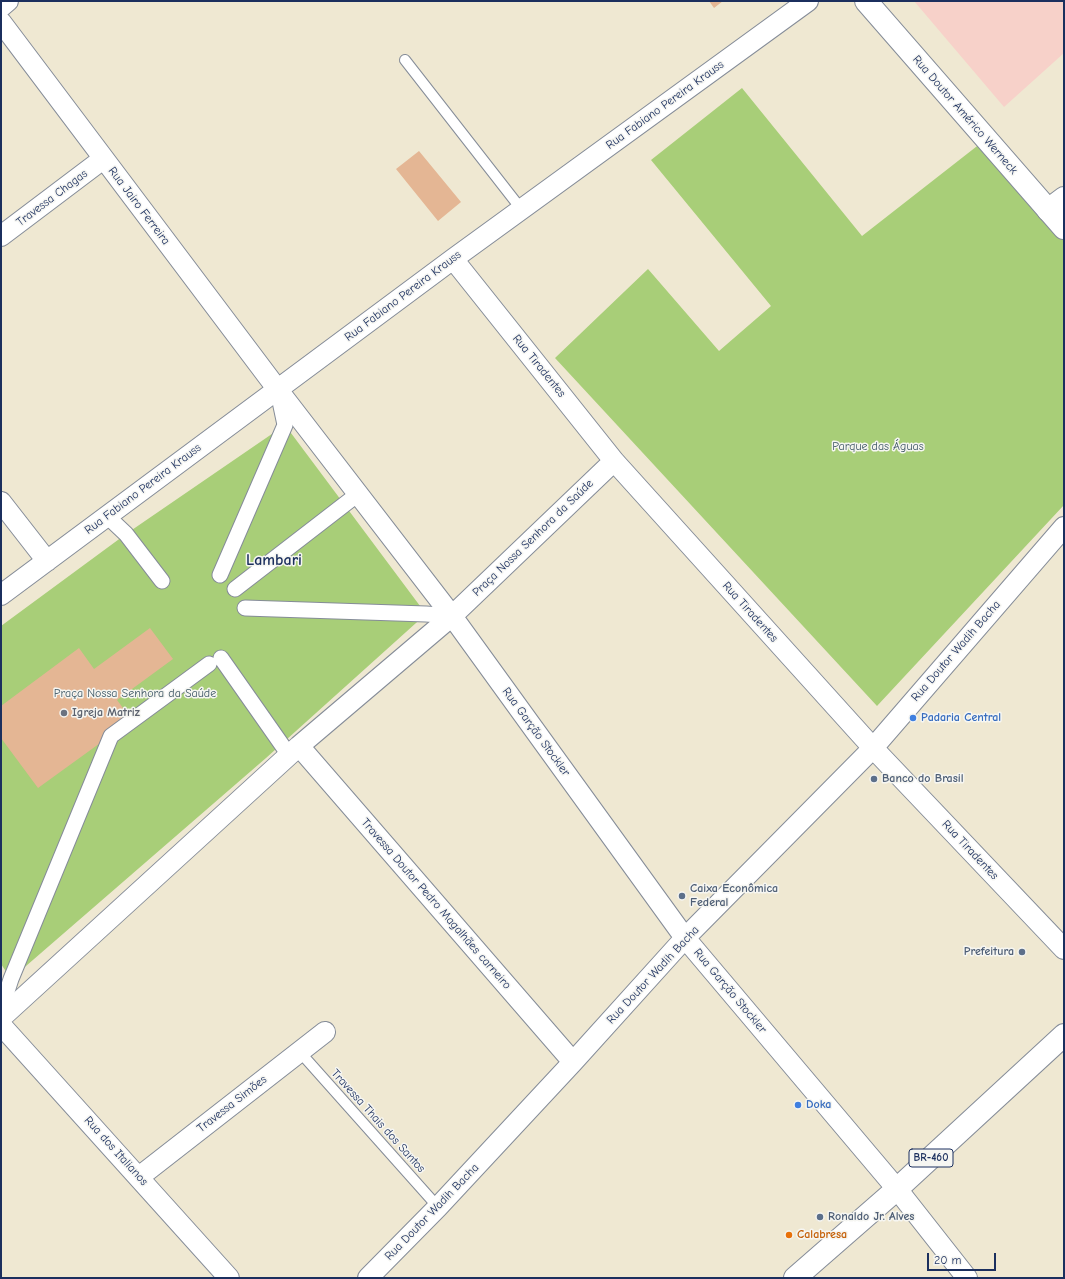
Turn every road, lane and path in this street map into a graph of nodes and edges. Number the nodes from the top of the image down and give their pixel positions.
1 (8, 1) edge
2 (808, 1) edge
3 (866, 1) edge
4 (1, 7) edge
5 (1, 22) edge
6 (405, 60) dead end
7 (103, 159) junction
8 (1056, 204) edge
9 (522, 210) junction
10 (1064, 228) edge
11 (1, 236) edge
12 (453, 260) junction
13 (278, 390) junction
14 (614, 461) junction
15 (358, 494) junction
16 (1, 502) edge
17 (107, 516) junction
18 (1064, 527) edge
19 (47, 561) junction
20 (220, 575) dead end
21 (162, 581) dead end
22 (235, 589) dead end
23 (1, 595) edge
24 (244, 608) dead end
25 (452, 616) junction
26 (873, 748) junction
27 (294, 751) junction
28 (686, 938) junction
29 (1064, 949) edge
30 (1, 1010) edge
31 (1, 1018) edge
32 (1, 1025) edge
33 (325, 1032) dead end
34 (1064, 1035) edge
35 (299, 1051) junction
36 (573, 1062) junction
37 (139, 1177) junction
38 (897, 1189) junction
39 (438, 1207) junction
40 (229, 1278) edge
41 (368, 1278) edge
42 (795, 1278) edge
43 (967, 1278) edge

1 - 4 street
2 - 9 street, Rua Fabiano Pereira Krauss
3 - 8 main road, Rua Doutor Américo Werneck
5 - 7 street, Rua Jairo Ferreira
6 - 9 lane
7 - 11 street, Travessa Chagas
7 - 13 street, Rua Jairo Ferreira
8 - 10 main road, Rua Doutor Américo Werneck
9 - 12 street, Rua Fabiano Pereira Krauss
12 - 13 street, Rua Fabiano Pereira Krauss
12 - 14 street, Rua Tiradentes
13 - 15 street
13 - 17 street, Rua Fabiano Pereira Krauss
13 - 20 street
14 - 25 street, Praça Nossa Senhora da Saúde
14 - 26 street, Rua Tiradentes
15 - 22 street
15 - 25 street
16 - 19 street
17 - 19 street, Rua Fabiano Pereira Krauss
17 - 21 street
18 - 26 street, Rua Doutor Wadih Bacha
19 - 23 street, Rua Fabiano Pereira Krauss
24 - 25 street
25 - 27 street, Praça Nossa Senhora da Saúde
25 - 28 street, Rua Garção Stockler
26 - 28 street, Rua Doutor Wadih Bacha
26 - 29 street, Rua Tiradentes
27 - 30 street
27 - 31 street, Praça Nossa Senhora da Saúde
27 - 36 street, Travessa Doutor Pedro Magalhães carneiro
28 - 36 street, Rua Doutor Wadih Bacha
28 - 38 street, Rua Garção Stockler
32 - 37 street, Rua dos Italianos
33 - 35 street, Travessa Simões
34 - 38 main road, BR-460
35 - 37 street, Travessa Simões
35 - 39 lane, Travessa Thais dos Santos
36 - 39 street, Rua Doutor Wadih Bacha
37 - 40 street, Rua dos Italianos
38 - 42 main road, BR-460
38 - 43 street, Rua Garção Stockler
39 - 41 street, Rua Doutor Wadih Bacha

